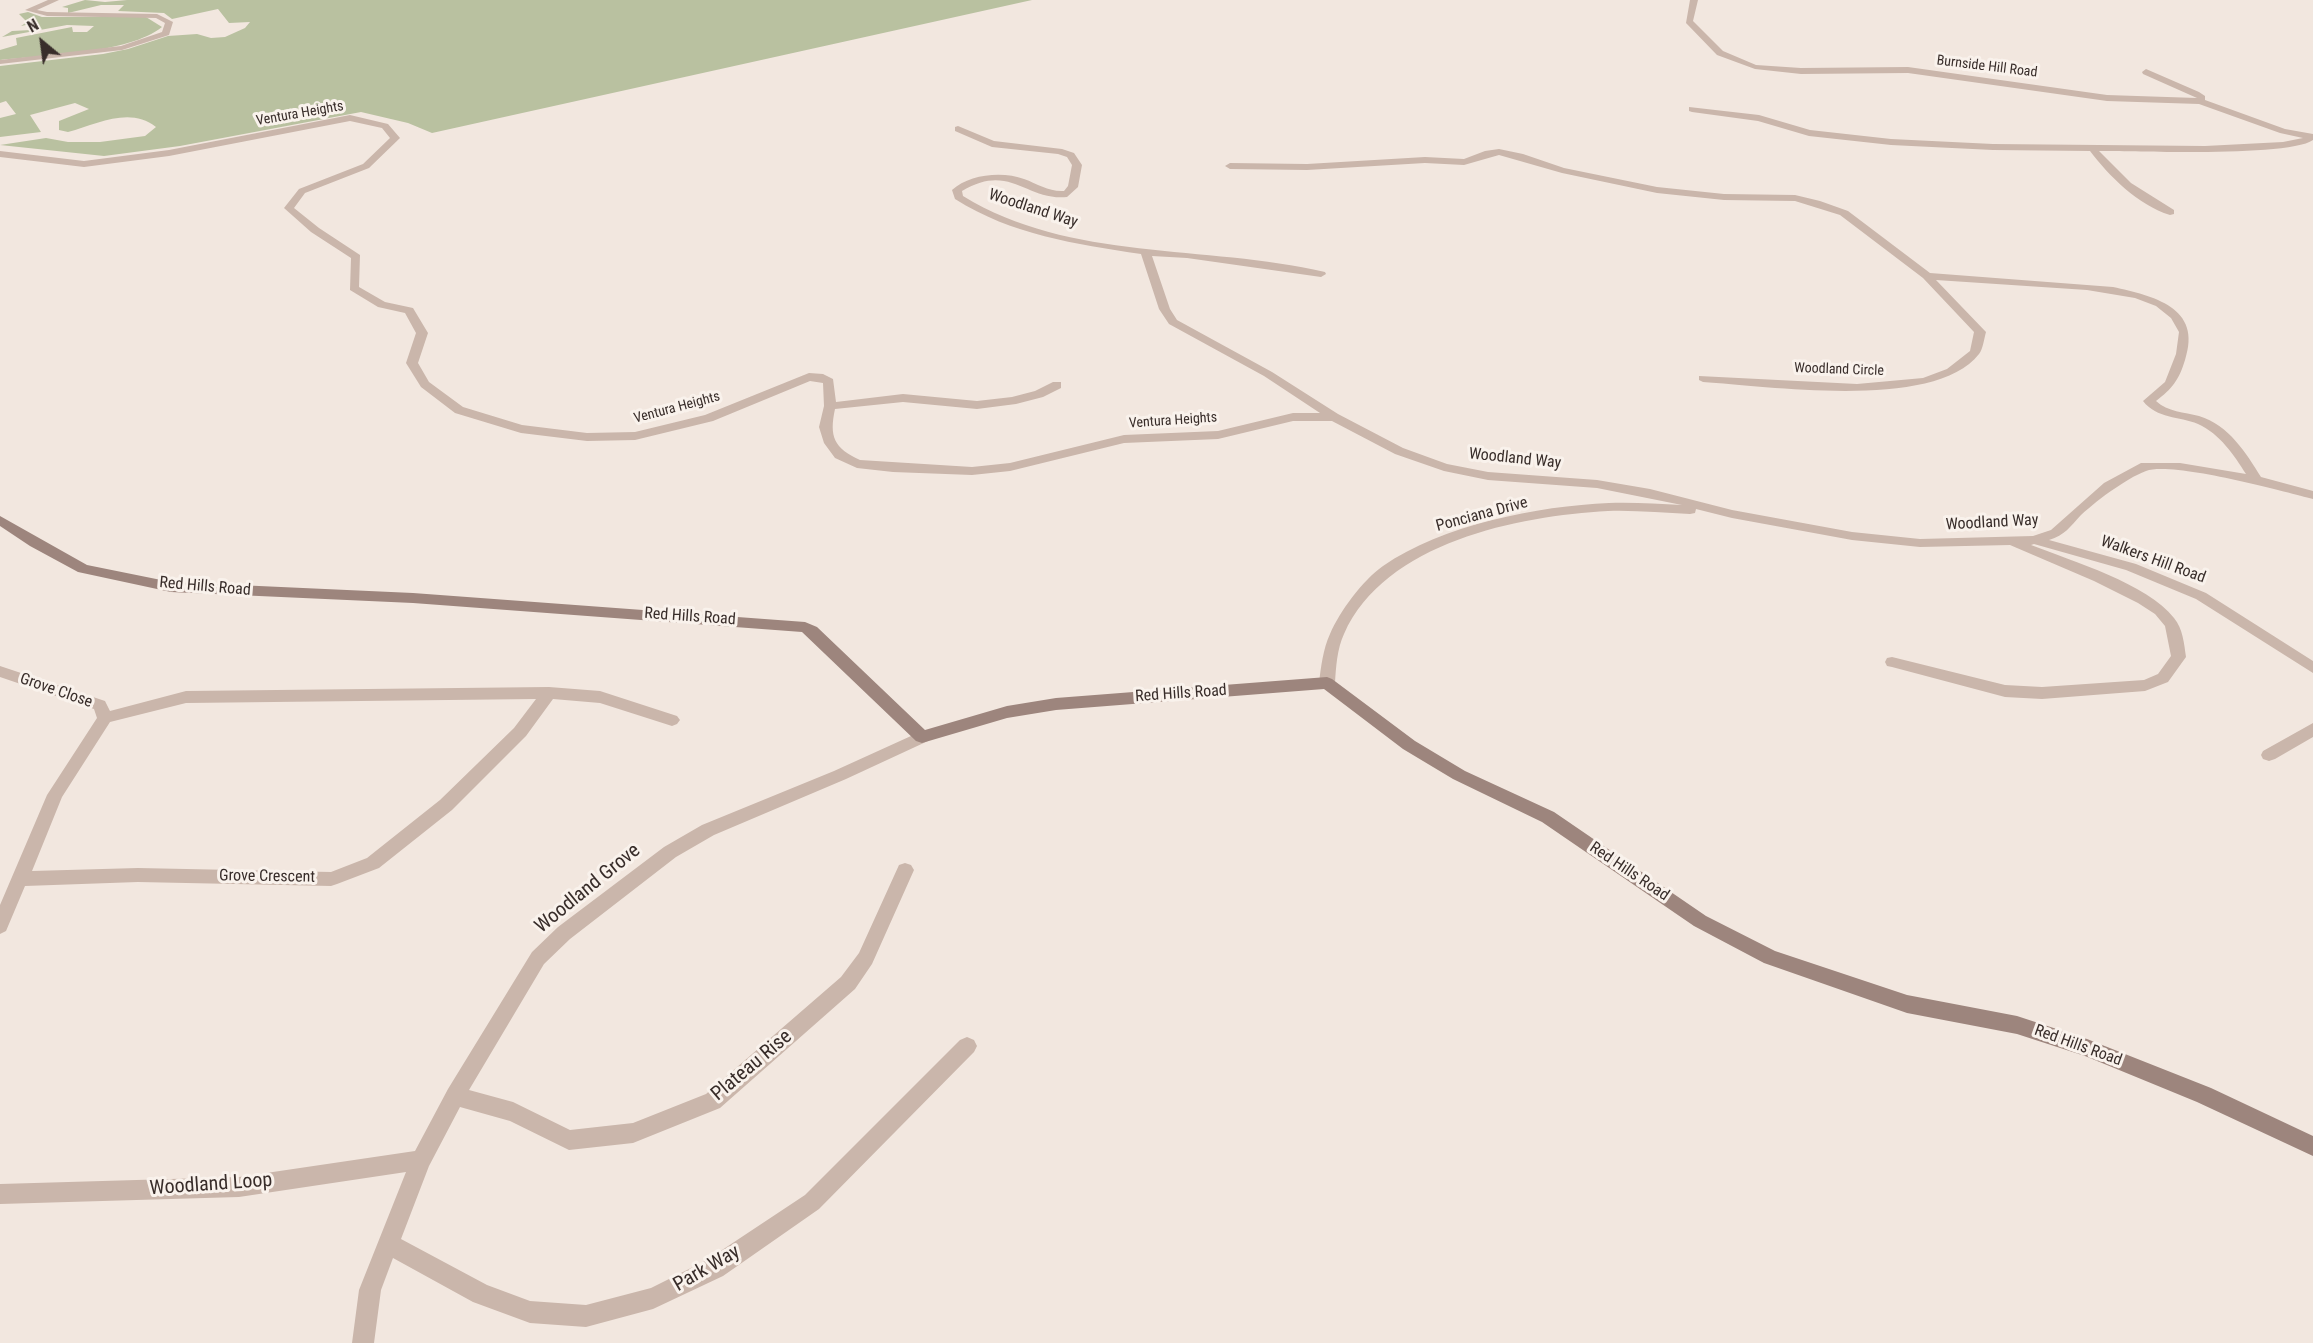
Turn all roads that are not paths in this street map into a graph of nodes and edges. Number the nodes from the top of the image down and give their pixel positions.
1 (55, 0) edge
2 (1694, 0) edge
3 (0, 62) edge
4 (2146, 72) dead end
5 (2200, 101) junction
6 (1692, 109) dead end
7 (958, 129) dead end
8 (2311, 137) edge
9 (2093, 149) junction
10 (0, 154) edge
11 (1230, 166) dead end
12 (2170, 212) dead end
13 (1145, 252) junction
14 (1321, 274) dead end
15 (1927, 276) junction
16 (1703, 378) dead end
17 (1057, 385) dead end
18 (830, 406) junction
19 (1334, 417) junction
20 (2257, 481) junction
21 (2313, 495) edge
22 (1723, 512) junction
23 (0, 520) edge
24 (2010, 540) junction
25 (2034, 540) junction
26 (1892, 662) dead end
27 (2313, 668) edge
28 (0, 671) edge
29 (1327, 683) junction
30 (549, 693) junction
31 (105, 718) junction
32 (672, 720) dead end
33 (2313, 729) edge
34 (922, 737) junction
35 (2269, 755) dead end
36 (905, 870) dead end
37 (21, 879) junction
38 (0, 926) edge
39 (967, 1046) dead end
40 (454, 1096) junction
41 (2313, 1146) edge
42 (421, 1160) junction
43 (0, 1194) edge
44 (388, 1244) junction
45 (363, 1343) edge

1 - 3 street
2 - 5 street, Burnside Hill Road
4 - 5 street
5 - 8 street, Burnside Hill Road
6 - 9 street
7 - 13 street, Woodland Way
8 - 9 street
9 - 12 street
10 - 18 street, Ventura Heights
11 - 15 street
13 - 14 street
13 - 19 street, Woodland Way
15 - 16 street, Woodland Circle
15 - 20 street
17 - 18 street
18 - 19 street, Ventura Heights
19 - 22 street, Woodland Way
20 - 21 street, Woodland Way
20 - 25 street, Woodland Way
22 - 24 street, Woodland Way
22 - 29 street, Ponciana Drive
23 - 34 main road, Red Hills Road
24 - 25 street, Woodland Way
24 - 26 street
25 - 27 street, Walkers Hill Road
28 - 31 street, Grove Close
29 - 34 main road, Red Hills Road
29 - 41 main road, Red Hills Road
30 - 31 street
30 - 32 street
30 - 37 street, Grove Crescent
31 - 37 street
33 - 35 street
34 - 40 street, Woodland Grove
36 - 40 street, Plateau Rise
37 - 38 street
39 - 44 street, Park Way
40 - 42 street, Woodland Grove
42 - 43 street, Woodland Loop
42 - 44 street, Woodland Grove
44 - 45 street, Woodland Grove

